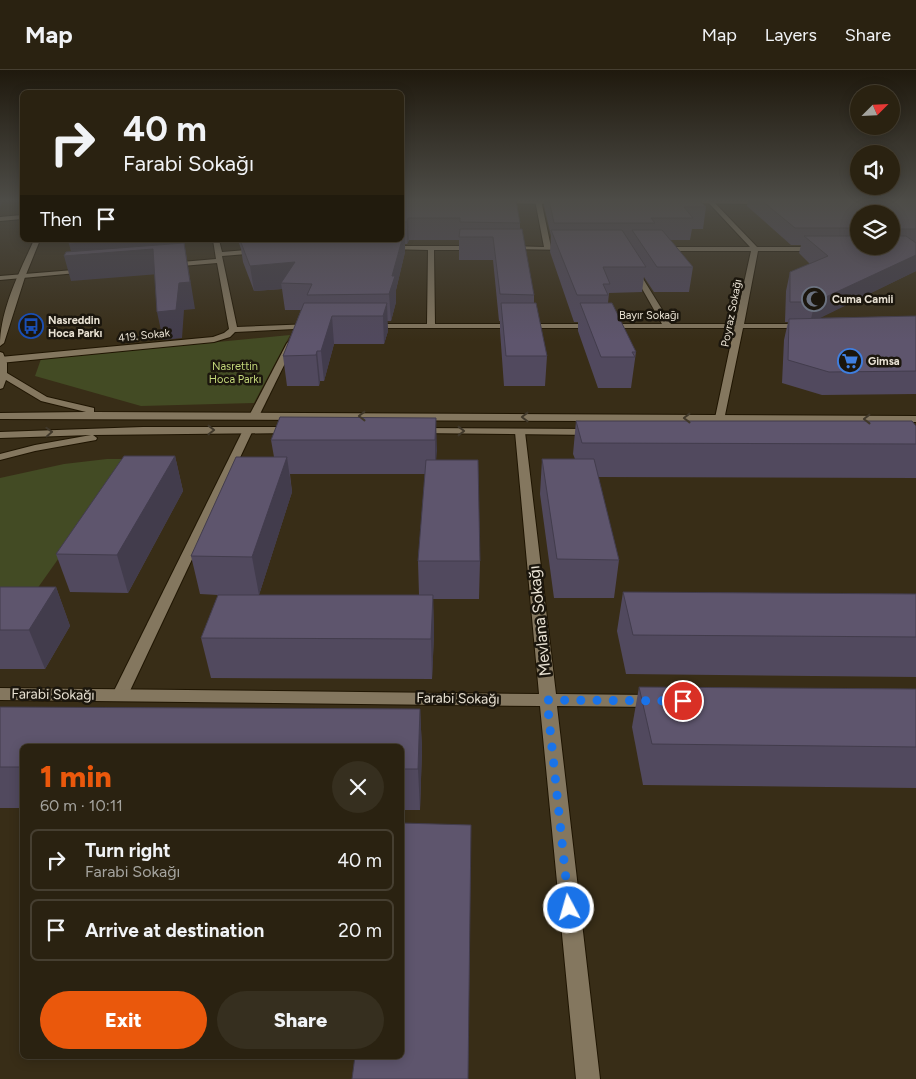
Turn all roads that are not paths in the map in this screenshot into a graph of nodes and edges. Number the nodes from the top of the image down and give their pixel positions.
1 (34, 247) edge
2 (217, 247) edge
3 (379, 248) edge
4 (431, 248) junction
5 (490, 248) edge
6 (499, 248) edge
7 (548, 248) joint
8 (576, 249) edge
9 (650, 249) edge
10 (755, 249) junction
11 (824, 250) edge
12 (267, 251) edge
13 (627, 257) edge
14 (219, 258) junction
15 (160, 266) edge
16 (90, 271) edge
17 (21, 277) junction
18 (0, 278) edge
19 (300, 326) junction
20 (323, 326) edge
21 (362, 326) edge
22 (431, 326) junction
23 (668, 326) junction
24 (740, 326) junction
25 (808, 326) edge
26 (230, 333) junction
27 (0, 344) edge
28 (1, 358) edge
29 (3, 374) junction
30 (0, 386) edge
31 (111, 415) junction
32 (0, 416) edge
33 (254, 416) junction
34 (720, 418) junction
35 (916, 419) edge
36 (143, 430) junction
37 (248, 430) junction
38 (305, 430) edge
39 (408, 431) edge
40 (520, 432) junction
41 (606, 432) edge
42 (0, 435) edge
43 (0, 457) edge
44 (0, 694) edge
45 (120, 695) junction
46 (547, 700) junction
47 (666, 701) edge
48 (588, 1079) edge

1 - 17 street
2 - 14 street
3 - 4 street
4 - 5 street
4 - 22 street
6 - 7 street
7 - 8 street
9 - 10 street
10 - 11 street
10 - 24 street, Poyraz Sokağı
12 - 14 street
13 - 23 street
14 - 15 street
14 - 26 street
16 - 17 street
17 - 18 street
17 - 27 street
19 - 20 street
19 - 26 street
19 - 33 street
21 - 22 street, Bayır Sokağı
22 - 23 street, Bayır Sokağı
23 - 24 street, Bayır Sokağı
24 - 25 street, Bayır Sokağı
24 - 34 street, Poyraz Sokağı
26 - 28 street, 419. Sokak
28 - 29 street
29 - 30 street
29 - 31 street
31 - 32 street
31 - 33 street
34 -> 33 street
35 -> 34 street
36 -> 37 street
42 -> 36 street
36 - 43 street
37 - 38 street
37 - 45 street
39 -> 40 street
40 - 41 street
40 - 46 street, Mevlana Sokağı
44 - 45 street, Farabi Sokağı
45 - 46 street, Farabi Sokağı
46 - 47 street, Farabi Sokağı
46 - 48 street, Mevlana Sokağı

